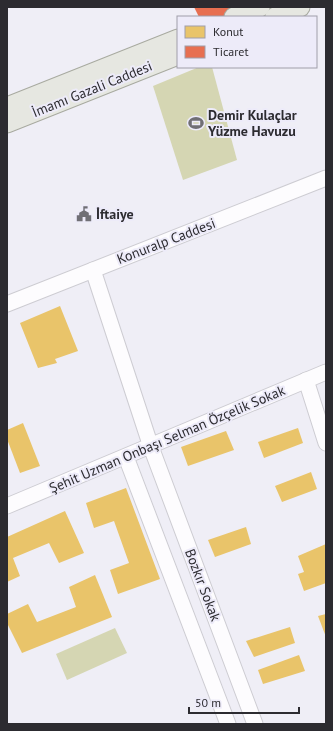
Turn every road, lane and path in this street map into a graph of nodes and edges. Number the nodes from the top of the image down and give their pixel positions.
1 (260, 7) edge
2 (300, 7) edge
3 (237, 16) edge
4 (278, 16) edge
5 (177, 39) edge
6 (177, 55) edge
7 (7, 106) edge
8 (7, 123) edge
9 (326, 178) edge
10 (92, 270) junction
11 (7, 304) edge
12 (326, 372) edge
13 (306, 380) junction
14 (326, 443) edge
15 (151, 447) junction
16 (126, 457) junction
17 (7, 506) edge
18 (228, 724) edge
19 (256, 724) edge

1 - 3 main road
2 - 4 main road
5 - 7 main road, İmamı Gazali Caddesi
6 - 8 main road, İmamı Gazali Caddesi
9 - 10 street, Konuralp Caddesi
10 - 11 street, Konuralp Caddesi
10 - 15 street, Bozkır Sokak
12 - 13 street, Şehit Uzman Onbaşı Selman Özçelik Sokak
13 - 14 street
13 - 15 street, Şehit Uzman Onbaşı Selman Özçelik Sokak
15 - 16 street, Şehit Uzman Onbaşı Selman Özçelik Sokak
15 - 19 street, Bozkır Sokak
16 - 17 street, Şehit Uzman Onbaşı Selman Özçelik Sokak
16 - 18 street, Bozkır Sokak

